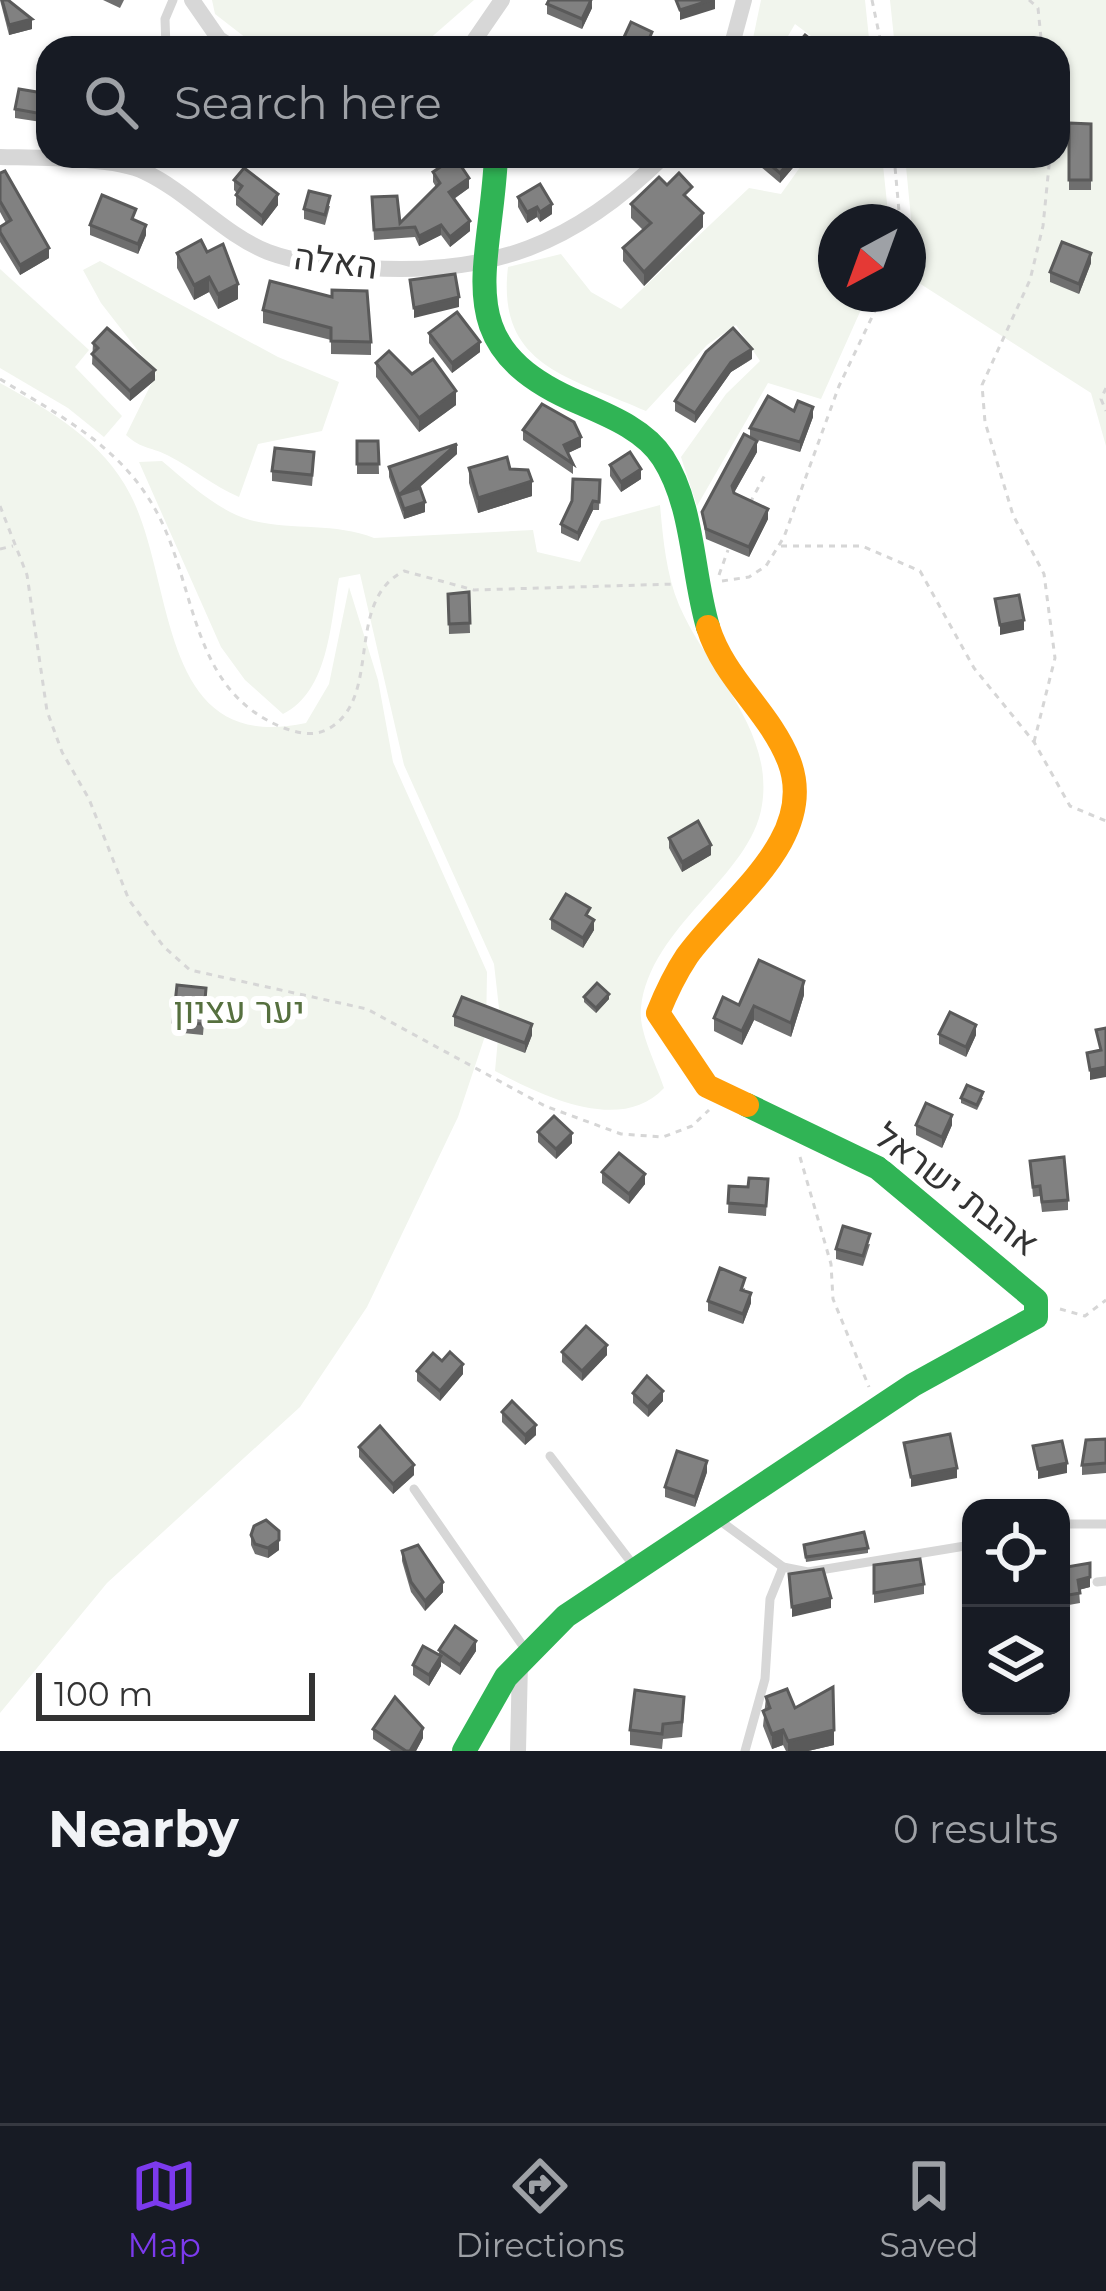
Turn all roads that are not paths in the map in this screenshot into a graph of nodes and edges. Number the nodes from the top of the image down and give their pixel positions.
1 (173, 0) edge
2 (192, 0) edge
3 (502, 0) edge
4 (744, 0) edge
5 (166, 36) edge
6 (217, 36) edge
7 (477, 36) edge
8 (734, 36) edge
9 (0, 158) edge
10 (36, 161) edge
11 (126, 168) edge
12 (495, 168) edge
13 (651, 168) edge
14 (484, 265) junction
15 (550, 1456) dead end
16 (414, 1489) dead end
17 (716, 1517) junction
18 (1070, 1524) edge
19 (1106, 1524) edge
20 (962, 1546) edge
21 (783, 1568) junction
22 (638, 1572) junction
23 (523, 1654) junction
24 (464, 1751) edge
25 (518, 1751) edge
26 (745, 1751) edge

1 - 5 lane
2 - 6 street
3 - 7 street
4 - 8 street
9 - 10 street, האלה
11 - 14 street, האלה
12 - 14 street, אהבת ישראל
13 - 14 street, האלה
14 - 17 street, אהבת ישראל
15 - 22 lane
16 - 23 lane
17 - 21 lane
17 - 22 street, אהבת ישראל
18 - 19 lane
20 - 21 lane
21 - 26 lane
22 - 23 street, אהבת ישראל
23 - 24 street, אהבת ישראל
23 - 25 street

